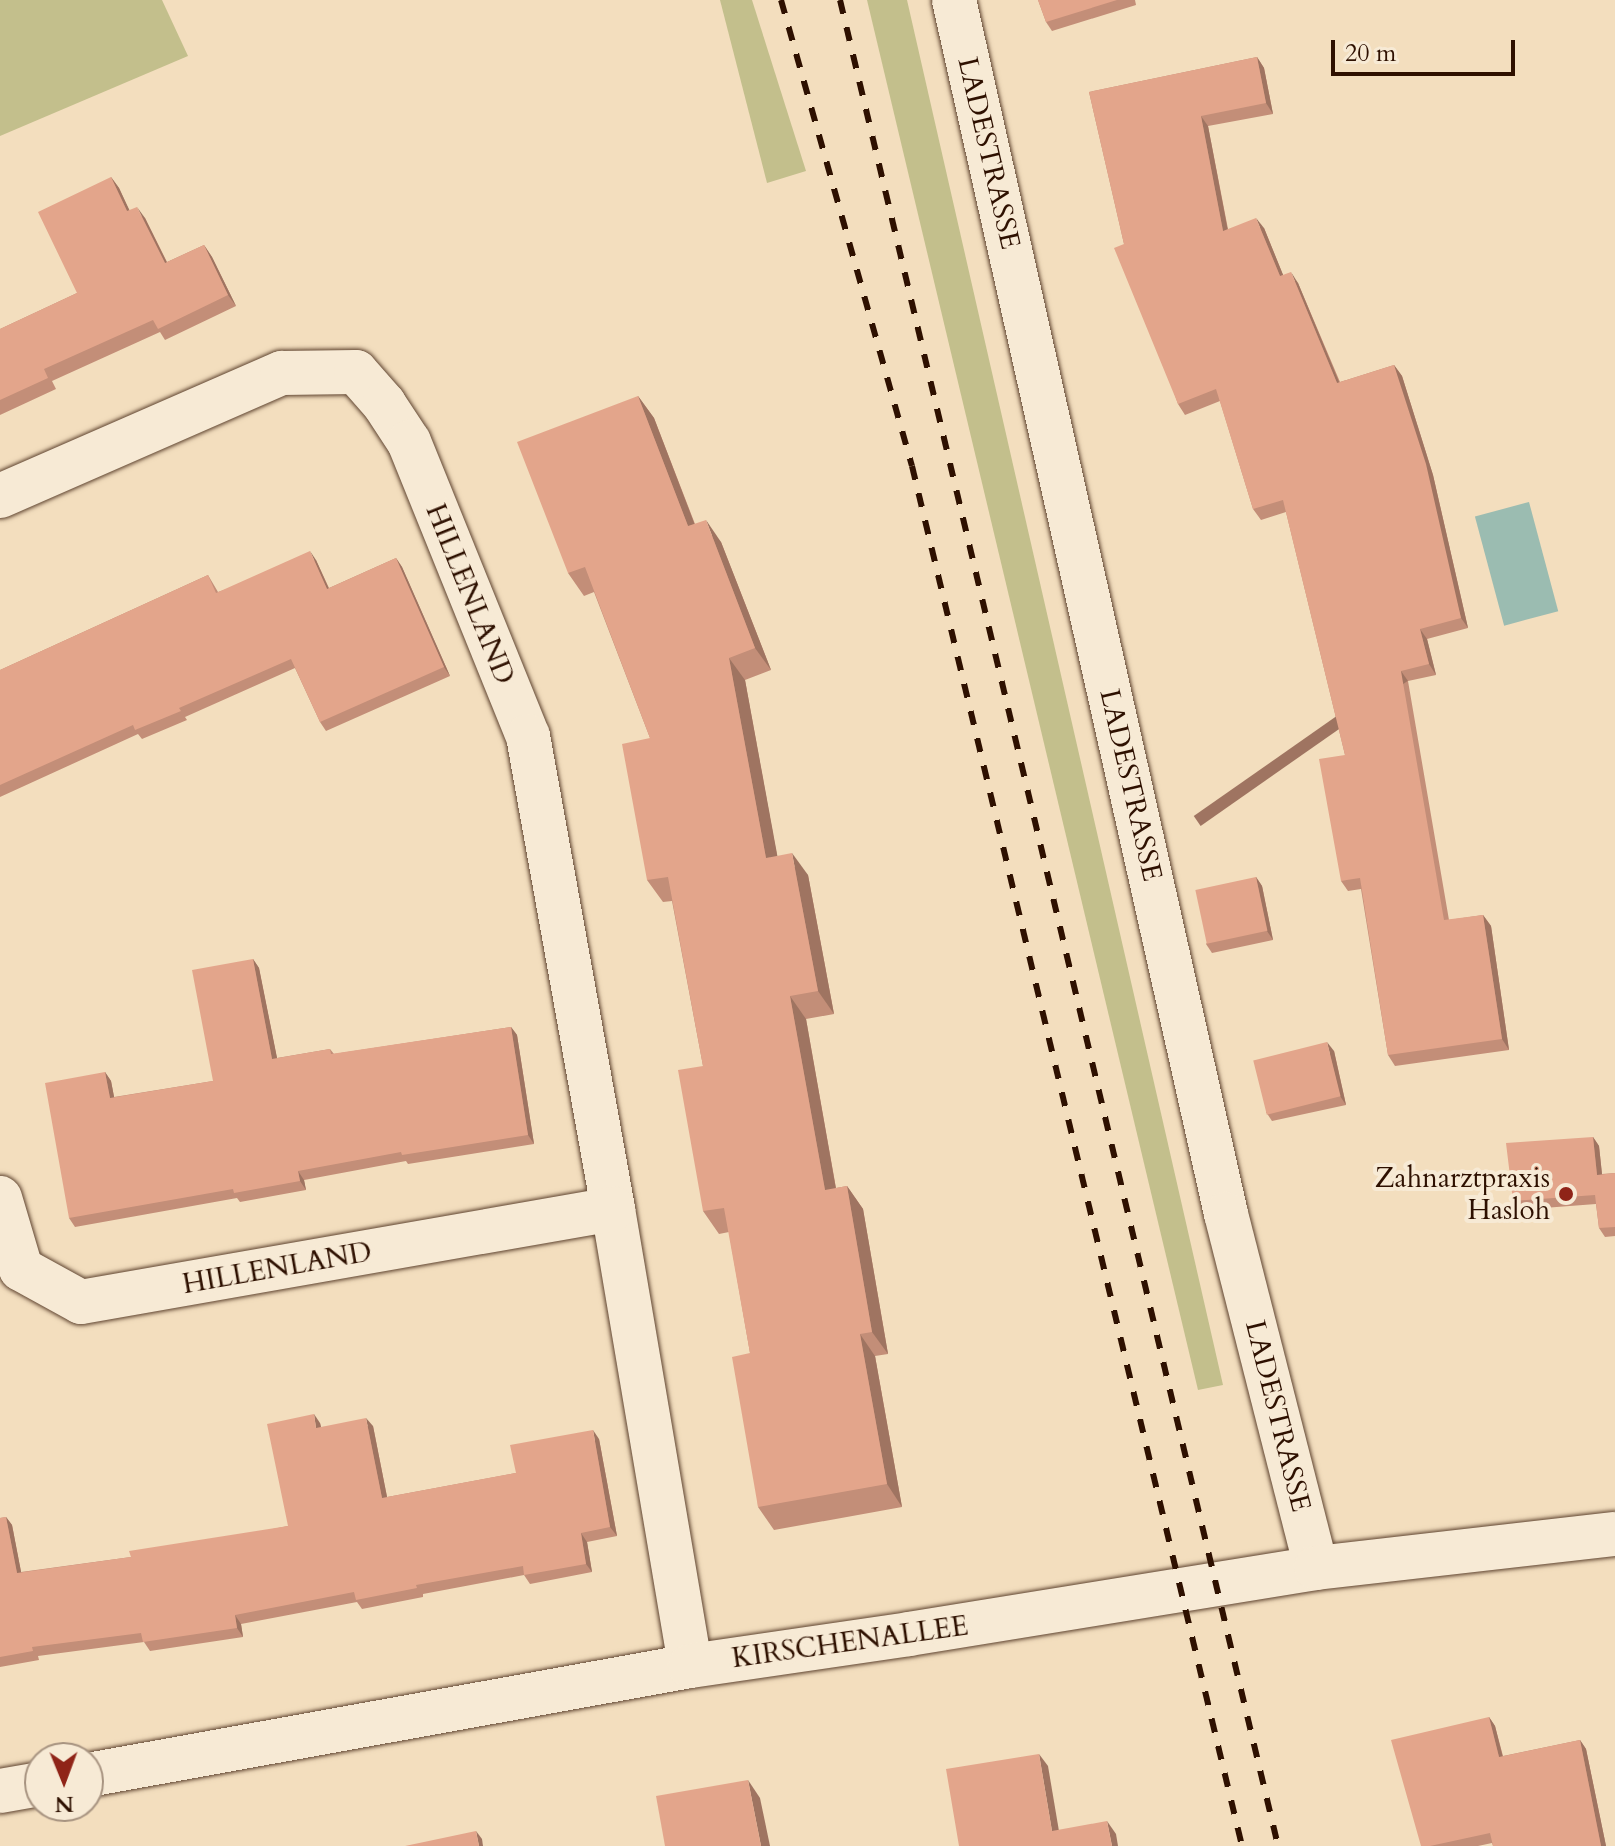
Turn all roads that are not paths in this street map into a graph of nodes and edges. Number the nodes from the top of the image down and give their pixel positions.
1 (954, 0) edge
2 (0, 496) edge
3 (0, 1198) edge
4 (613, 1209) junction
5 (1615, 1534) edge
6 (1316, 1568) junction
7 (690, 1666) junction
8 (104, 1772) edge
9 (24, 1787) edge
10 (0, 1791) edge

1 - 6 street, LADESTRASSE
2 - 4 street, HILLENLAND
3 - 4 street, HILLENLAND
4 - 7 street, HILLENLAND
5 - 6 street, KIRSCHENALLEE
6 - 7 street, KIRSCHENALLEE
7 - 8 street, KIRSCHENALLEE
9 - 10 street

